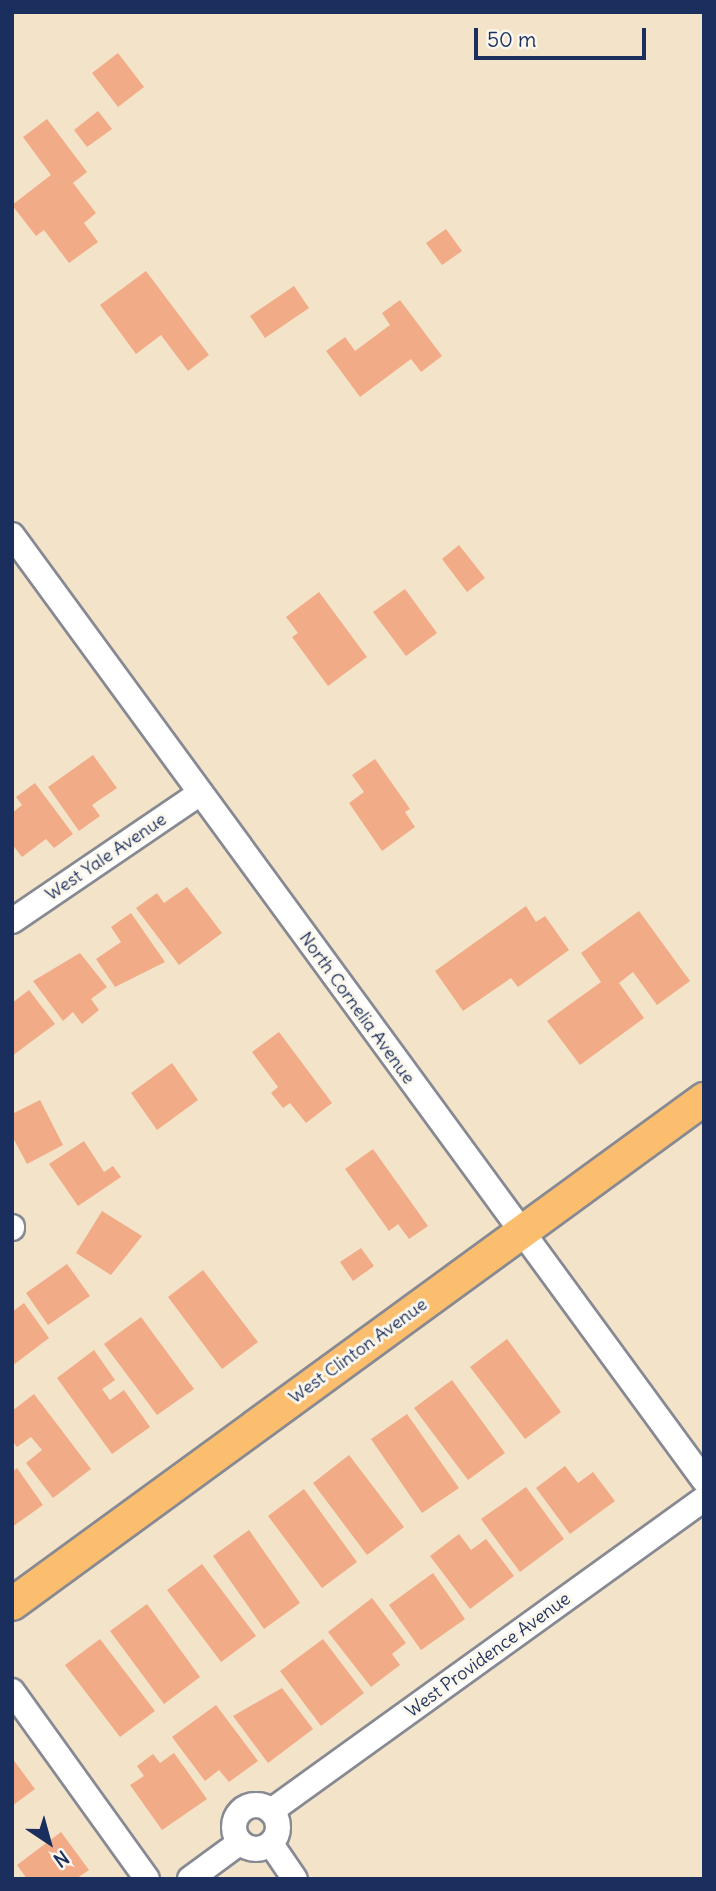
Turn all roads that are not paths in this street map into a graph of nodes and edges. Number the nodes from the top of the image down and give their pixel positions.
1 (12, 534) edge
2 (200, 793) junction
3 (12, 921) edge
4 (704, 1099) edge
5 (522, 1232) junction
6 (704, 1480) edge
7 (704, 1499) edge
8 (12, 1604) edge
9 (12, 1691) edge
10 (271, 1811) junction
11 (239, 1843) junction
12 (271, 1844) junction
13 (148, 1879) edge
14 (190, 1879) edge
15 (295, 1879) edge

1 - 2 street, North Cornelia Avenue
2 - 3 street, West Yale Avenue
2 - 5 street, North Cornelia Avenue
4 - 5 main road, West Clinton Avenue
5 - 6 street, North Cornelia Avenue
5 - 8 main road, West Clinton Avenue
7 - 10 street, West Providence Avenue
9 - 13 street
10 - 11 street
10 - 12 street
11 - 12 street
11 - 14 street
12 - 15 street

